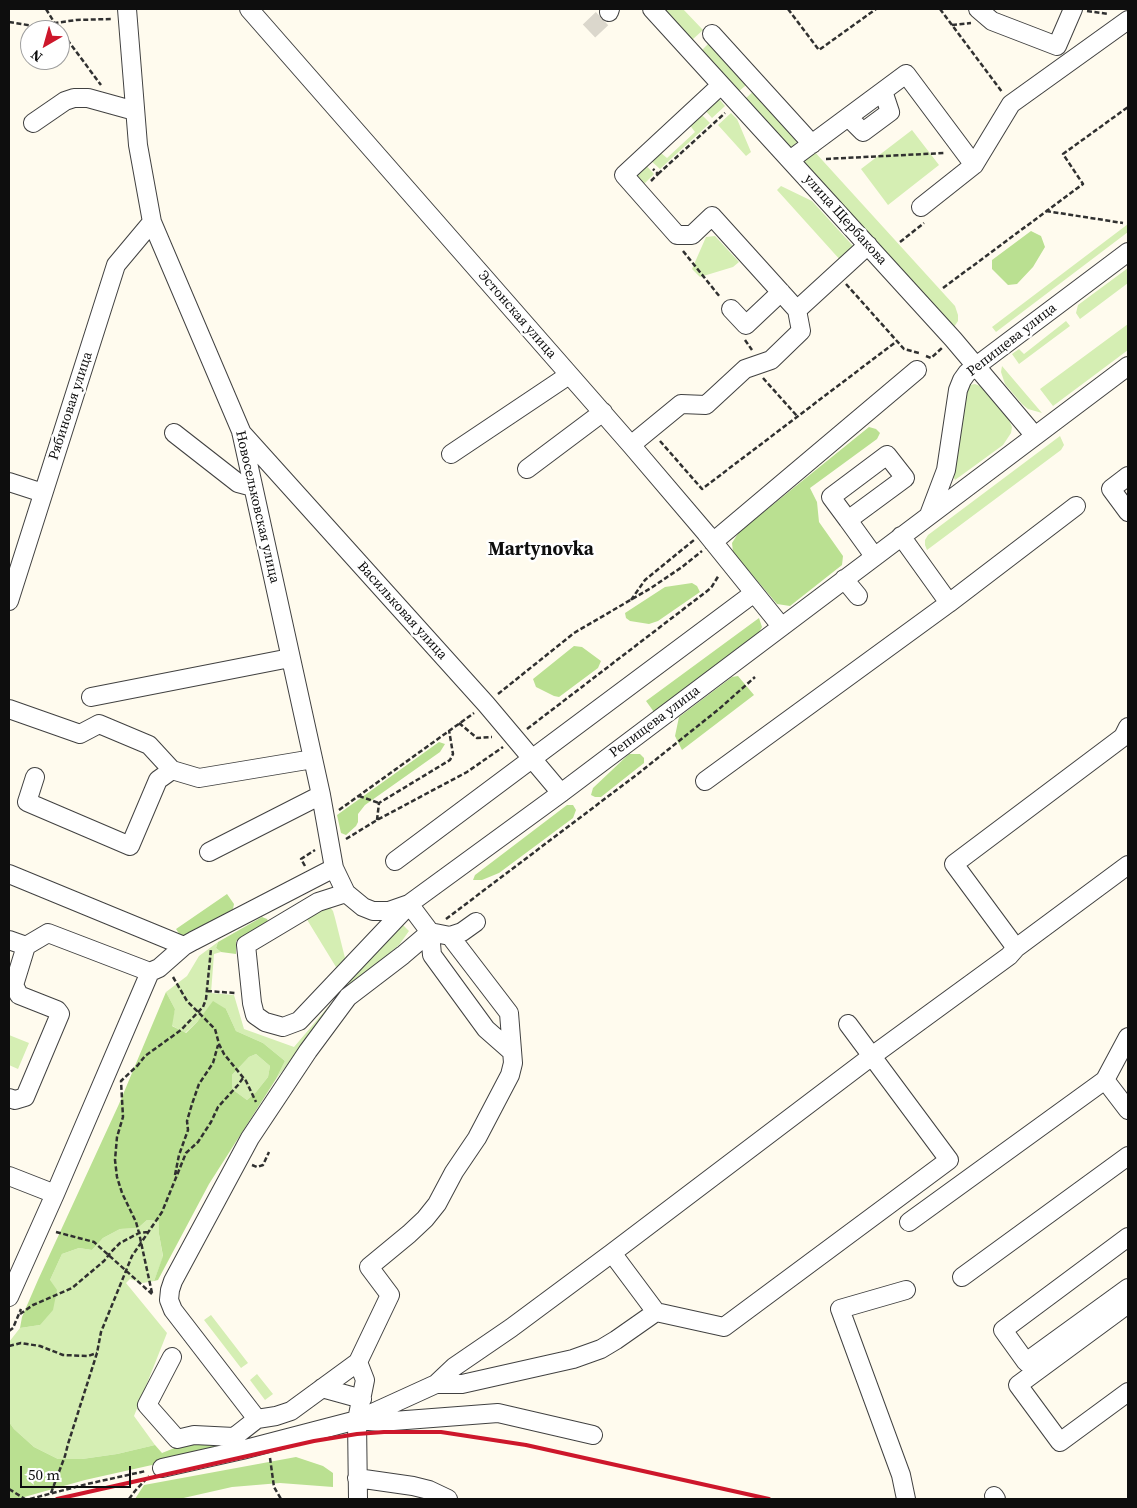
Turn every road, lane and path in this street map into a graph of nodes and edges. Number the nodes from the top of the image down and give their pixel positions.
1 (46, 9) edge
2 (248, 9) edge
3 (652, 9) edge
4 (788, 9) edge
5 (876, 9) edge
6 (940, 9) edge
7 (978, 9) edge
8 (1073, 9) edge
9 (1118, 12) edge
10 (1128, 12) edge
11 (127, 14) edge
12 (53, 20) edge
13 (70, 20) edge
14 (1128, 20) edge
15 (712, 34) dead end
16 (70, 44) edge
17 (1057, 46) junction
18 (1079, 55) junction
19 (722, 85) junction
20 (737, 102) junction
21 (110, 104) junction
22 (1010, 104) junction
23 (1128, 107) edge
24 (135, 111) junction
25 (33, 123) dead end
26 (812, 144) junction
27 (969, 158) junction
28 (826, 159) dead end
29 (790, 160) junction
30 (658, 174) dead end
31 (921, 207) joint
32 (1046, 211) junction
33 (152, 222) junction
34 (1123, 222) dead end
35 (677, 236) junction
36 (900, 242) dead end
37 (868, 246) junction
38 (1128, 252) edge
39 (837, 274) junction
40 (942, 288) dead end
41 (781, 292) junction
42 (730, 309) joint
43 (797, 310) junction
44 (746, 325) junction
45 (897, 341) junction
46 (945, 346) dead end
47 (762, 363) junction
48 (976, 365) junction
49 (1128, 366) edge
50 (917, 370) dead end
51 (569, 375) junction
52 (602, 412) junction
53 (797, 416) junction
54 (650, 430) junction
55 (241, 431) junction
56 (174, 433) dead end
57 (1035, 436) junction
58 (632, 445) junction
59 (451, 454) dead end
60 (527, 469) dead end
61 (858, 476) junction
62 (1128, 476) edge
63 (9, 482) edge
64 (253, 487) junction
65 (43, 493) junction
66 (870, 504) junction
67 (1076, 506) dead end
68 (1128, 512) edge
69 (929, 515) junction
70 (901, 536) junction
71 (714, 543) junction
72 (874, 556) junction
73 (844, 579) junction
74 (754, 593) junction
75 (858, 596) dead end
76 (630, 601) junction
77 (9, 602) edge
78 (949, 603) junction
79 (781, 626) junction
80 (290, 658) junction
81 (755, 677) dead end
82 (91, 697) dead end
83 (486, 704) junction
84 (9, 709) edge
85 (459, 724) junction
86 (1128, 728) edge
87 (449, 730) junction
88 (511, 732) junction
89 (532, 757) junction
90 (313, 760) junction
91 (172, 770) junction
92 (35, 777) dead end
93 (705, 781) dead end
94 (561, 793) junction
95 (321, 795) junction
96 (359, 795) junction
97 (379, 803) junction
98 (325, 820) junction
99 (377, 820) junction
100 (346, 839) dead end
101 (209, 852) dead end
102 (395, 861) dead end
103 (1128, 865) edge
104 (334, 868) junction
105 (9, 874) edge
106 (346, 893) junction
107 (409, 904) junction
108 (373, 911) joint
109 (476, 922) dead end
110 (211, 932) junction
111 (430, 932) junction
112 (450, 936) junction
113 (9, 940) edge
114 (26, 946) junction
115 (184, 946) junction
116 (1016, 948) junction
117 (170, 971) dead end
118 (150, 972) junction
119 (206, 991) junction
120 (251, 994) junction
121 (198, 1014) junction
122 (848, 1024) dead end
123 (1128, 1037) edge
124 (219, 1044) junction
125 (511, 1051) junction
126 (872, 1056) junction
127 (243, 1078) junction
128 (1105, 1080) junction
129 (9, 1098) edge
130 (1128, 1110) edge
131 (263, 1119) junction
132 (269, 1152) dead end
133 (1128, 1156) edge
134 (249, 1163) dead end
135 (9, 1176) edge
136 (175, 1178) junction
137 (55, 1194) junction
138 (909, 1222) dead end
139 (55, 1232) dead end
140 (148, 1232) junction
141 (139, 1233) junction
142 (1128, 1237) edge
143 (141, 1241) junction
144 (612, 1253) junction
145 (108, 1254) junction
146 (126, 1271) junction
147 (962, 1277) dead end
148 (1128, 1288) edge
149 (906, 1290) dead end
150 (9, 1297) edge
151 (1128, 1304) edge
152 (656, 1312) junction
153 (19, 1315) dead end
154 (9, 1346) edge
155 (97, 1353) junction
156 (172, 1357) dead end
157 (358, 1362) junction
158 (436, 1384) junction
159 (322, 1388) junction
160 (1128, 1392) edge
161 (362, 1399) junction
162 (257, 1419) junction
163 (357, 1420) junction
164 (593, 1435) dead end
165 (238, 1443) junction
166 (269, 1443) junction
167 (162, 1468) junction
168 (357, 1478) junction
169 (9, 1487) edge
170 (51, 1493) junction
171 (25, 1499) edge
172 (30, 1499) edge
173 (130, 1499) edge
174 (280, 1499) edge
175 (358, 1499) edge
176 (448, 1499) edge
177 (906, 1499) edge

1 - 12 path
2 - 51 street, Эстонская улица
3 - 19 street, улица Щербакова
4 - 5 path
6 - 22 path
7 - 17 street
8 - 9 path
8 - 17 street
9 - 10 street
11 - 13 path
11 - 24 street, Новосельковская улица
14 - 18 street
15 - 26 street
16 - 21 path
17 - 18 street
18 - 22 street
19 - 20 street, улица Щербакова
19 - 35 street
20 - 29 street, улица Щербакова
20 - 30 path
21 - 24 street
21 - 25 street
22 - 27 street
23 - 32 path
24 - 33 street, Новосельковская улица
26 - 27 street
26 - 29 street
27 - 28 path
27 - 31 street
29 - 37 street, улица Щербакова
31 - 36 path
32 - 34 path
32 - 40 path
33 - 55 street, Новосельковская улица
33 - 65 street, Рябиновая улица
35 - 41 street
35 - 42 path
37 - 39 street
37 - 48 street, улица Щербакова
38 - 48 street, Репищева улица
39 - 43 street
39 - 45 path
41 - 43 street
41 - 44 street
42 - 44 street
43 - 47 street
44 - 47 path
45 - 46 path
45 - 53 path
47 - 53 path
47 - 54 street
48 - 57 street, улица Щербакова
48 - 69 street, Репищева улица
49 - 57 street, Репищева улица
50 - 71 street
51 - 52 street, Эстонская улица
51 - 59 street
52 - 58 street, Эстонская улица
52 - 60 street
53 - 54 path
54 - 58 street
55 - 64 street, Новосельковская улица
55 - 83 street, Васильковая улица
56 - 64 street
57 - 69 street, Репищева улица
58 - 71 street, Эстонская улица
61 - 66 street
61 - 66 street
61 - 66 street
62 - 68 street
63 - 65 street
64 - 80 street, Новосельковская улица
65 - 77 street, Рябиновая улица
66 - 72 street
67 - 78 street
69 - 70 street, Репищева улица
70 - 72 street, Репищева улица
70 - 78 street
71 - 74 street, Эстонская улица
71 - 76 path
71 - 76 path
71 - 88 path
72 - 73 street, Репищева улица
73 - 75 street
73 - 79 street, Репищева улица
74 - 79 street, Эстонская улица
74 - 89 street
76 - 83 path
78 - 93 street
79 - 94 street, Репищева улица
80 - 82 street
80 - 90 street, Новосельковская улица
81 - 111 path
83 - 85 path
83 - 88 street, Васильковая улица
84 - 91 street
85 - 87 path
85 - 88 path
86 - 116 street
87 - 96 path
87 - 97 path
88 - 89 street, Васильковая улица
88 - 99 path
89 - 94 street, Васильковая улица
89 - 102 street
90 - 91 street
90 - 95 street, Новосельковская улица
91 - 92 street
94 - 107 street, Репищева улица
95 - 98 street, Новосельковская улица
95 - 101 street
96 - 97 path
96 - 98 path
97 - 99 path
98 - 104 street, Новосельковская улица
99 - 100 path
103 - 116 street
104 - 106 street, Новосельковская улица
104 - 110 street
105 - 115 street
106 - 108 street, Новосельковская улица
106 - 120 street
107 - 108 street, Репищева улица
107 - 111 street
107 - 120 street
109 - 112 street
110 - 115 street
110 - 119 path
111 - 112 street
111 - 125 street
111 - 131 street
112 - 125 street
113 - 114 street
114 - 118 street
114 - 129 street
115 - 118 street
116 - 126 street
117 - 121 path
118 - 137 street
119 - 120 path
119 - 121 path
121 - 124 path
121 - 141 path
122 - 126 street
123 - 128 street
124 - 127 path
124 - 136 path
125 - 157 street
126 - 144 street
126 - 152 street
127 - 131 path
127 - 136 path
128 - 130 street
128 - 138 street
131 - 162 street
132 - 134 path
133 - 147 street
135 - 137 street
136 - 140 path
137 - 150 street
139 - 145 path
140 - 141 path
140 - 143 path
141 - 143 path
141 - 145 path
142 - 148 street
143 - 146 path
143 - 146 path
144 - 152 street
144 - 158 street
145 - 146 path
145 - 153 path
146 - 155 path
149 - 177 street
151 - 160 street
152 - 158 street
154 - 155 path
155 - 170 path
156 - 165 street
157 - 159 street
157 - 161 street
158 - 163 street
159 - 161 street
159 - 162 street
161 - 163 street
162 - 165 street
163 - 164 street
163 - 166 street
163 - 168 street
165 - 166 street
165 - 167 street
166 - 174 path
167 - 170 path
167 - 173 path
168 - 175 street
168 - 176 street
169 - 171 path
170 - 172 path

